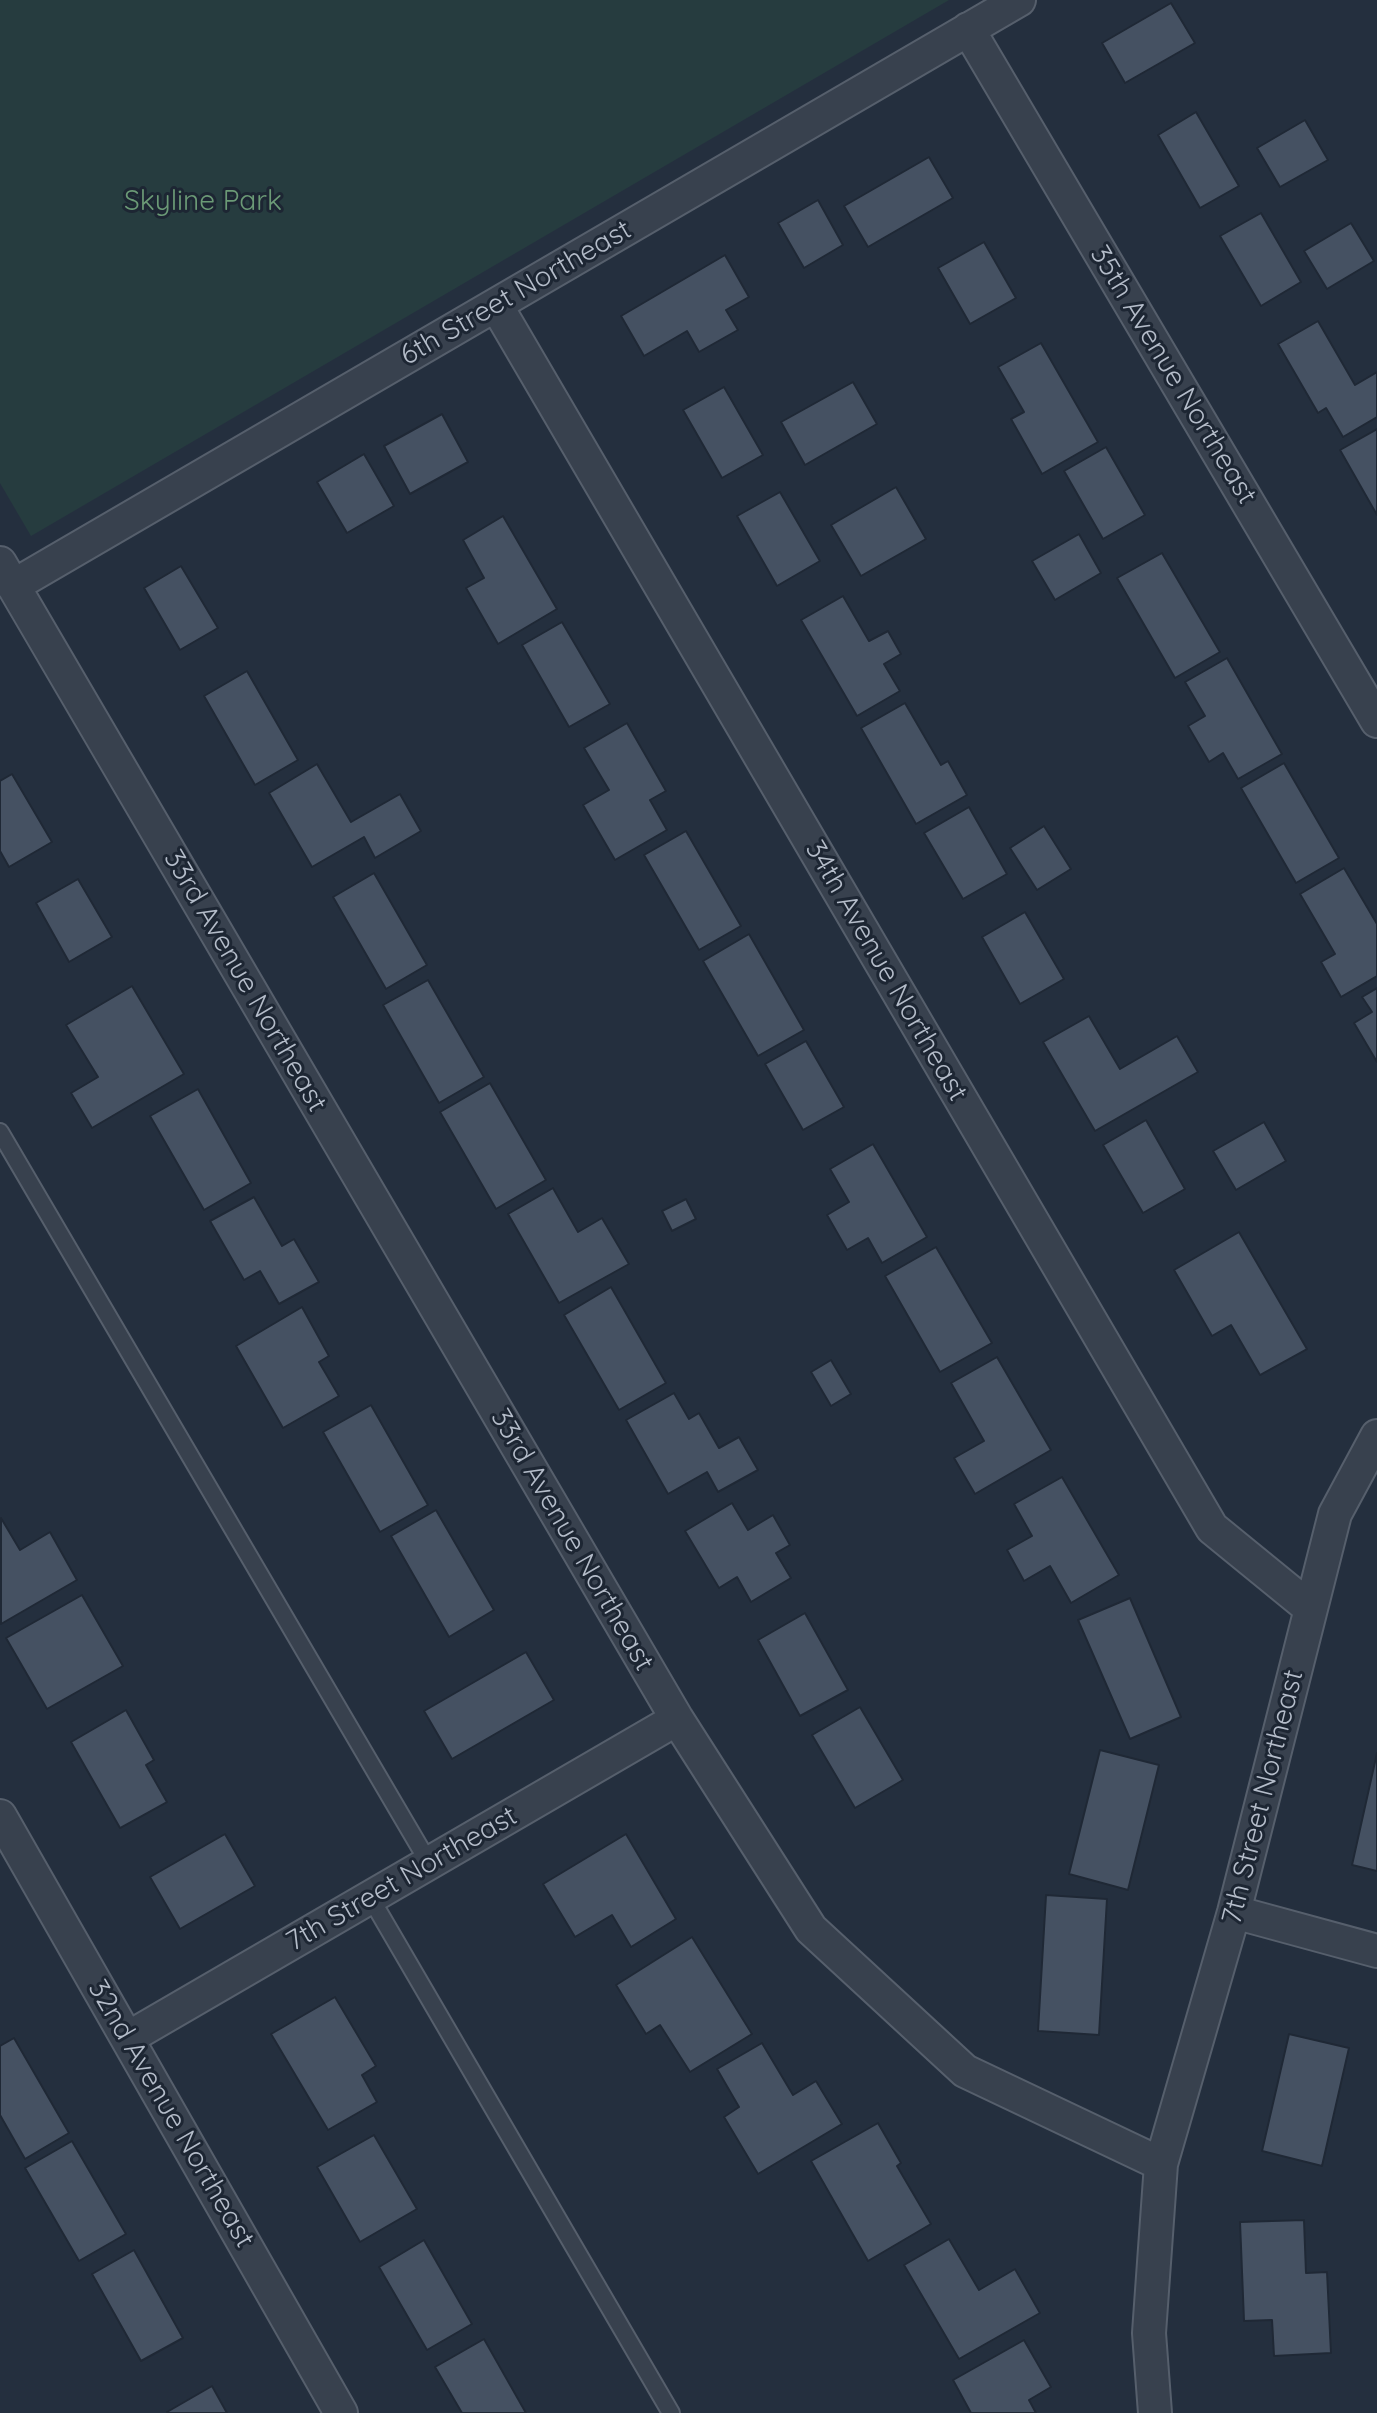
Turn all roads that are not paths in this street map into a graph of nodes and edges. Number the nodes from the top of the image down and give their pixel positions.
1 (1019, 0) edge
2 (968, 29) junction
3 (496, 305) junction
4 (6, 574) edge
5 (1377, 721) edge
6 (0, 1132) edge
7 (1377, 1436) edge
8 (1310, 1608) junction
9 (677, 1719) junction
10 (0, 1816) edge
11 (429, 1863) junction
12 (370, 1897) junction
13 (1234, 1912) junction
14 (1377, 1951) edge
15 (128, 2038) junction
16 (1161, 2164) junction
17 (341, 2413) edge
18 (671, 2413) edge
19 (1155, 2413) edge

1 - 2 street, 6th Street Northeast
2 - 3 street, 6th Street Northeast
2 - 5 street, 35th Avenue Northeast
3 - 4 street, 6th Street Northeast
3 - 8 street, 34th Avenue Northeast
4 - 9 street, 33rd Avenue Northeast
6 - 11 lane
7 - 8 street, 7th Street Northeast
8 - 13 street, 7th Street Northeast
9 - 11 street, 7th Street Northeast
9 - 16 street, 33rd Avenue Northeast
10 - 15 street, 32nd Avenue Northeast
11 - 12 street, 7th Street Northeast
12 - 15 street, 7th Street Northeast
12 - 18 lane
13 - 14 street
13 - 16 street, 7th Street Northeast
15 - 17 street, 32nd Avenue Northeast
16 - 19 street

